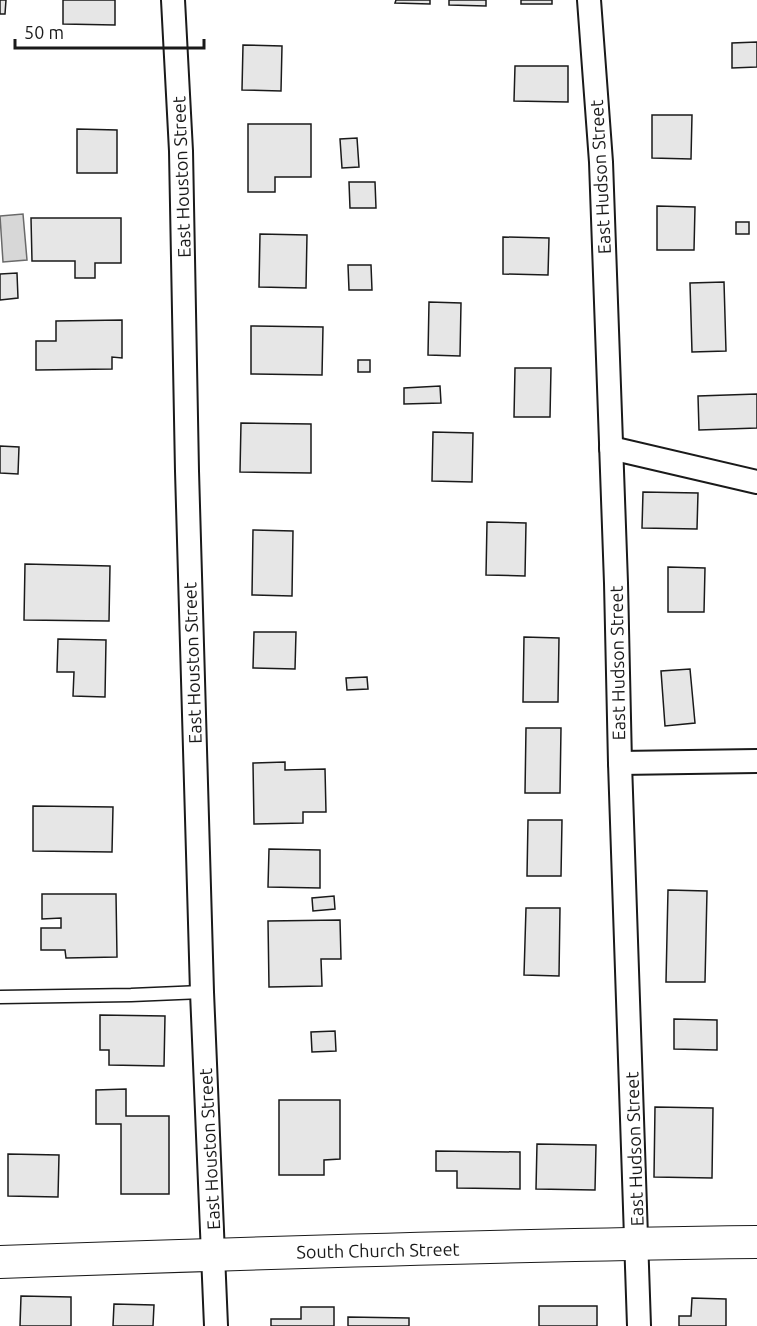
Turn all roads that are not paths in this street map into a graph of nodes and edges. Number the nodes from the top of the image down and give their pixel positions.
1 (173, 0) edge
2 (589, 0) edge
3 (611, 448) junction
4 (757, 482) edge
5 (757, 761) edge
6 (620, 763) junction
7 (202, 992) junction
8 (0, 997) edge
9 (757, 1242) edge
10 (637, 1244) junction
11 (214, 1255) junction
12 (0, 1262) edge
13 (216, 1326) edge
14 (639, 1326) edge

1 - 7 street, East Houston Street
2 - 3 street, East Hudson Street
3 - 4 street
3 - 6 street, East Hudson Street
5 - 6 street
6 - 10 street, East Hudson Street
7 - 8 lane
7 - 11 street, East Houston Street
9 - 10 street, South Church Street
10 - 11 street, South Church Street
10 - 14 street, East Hudson Street
11 - 12 street, South Church Street
11 - 13 street, East Houston Street

